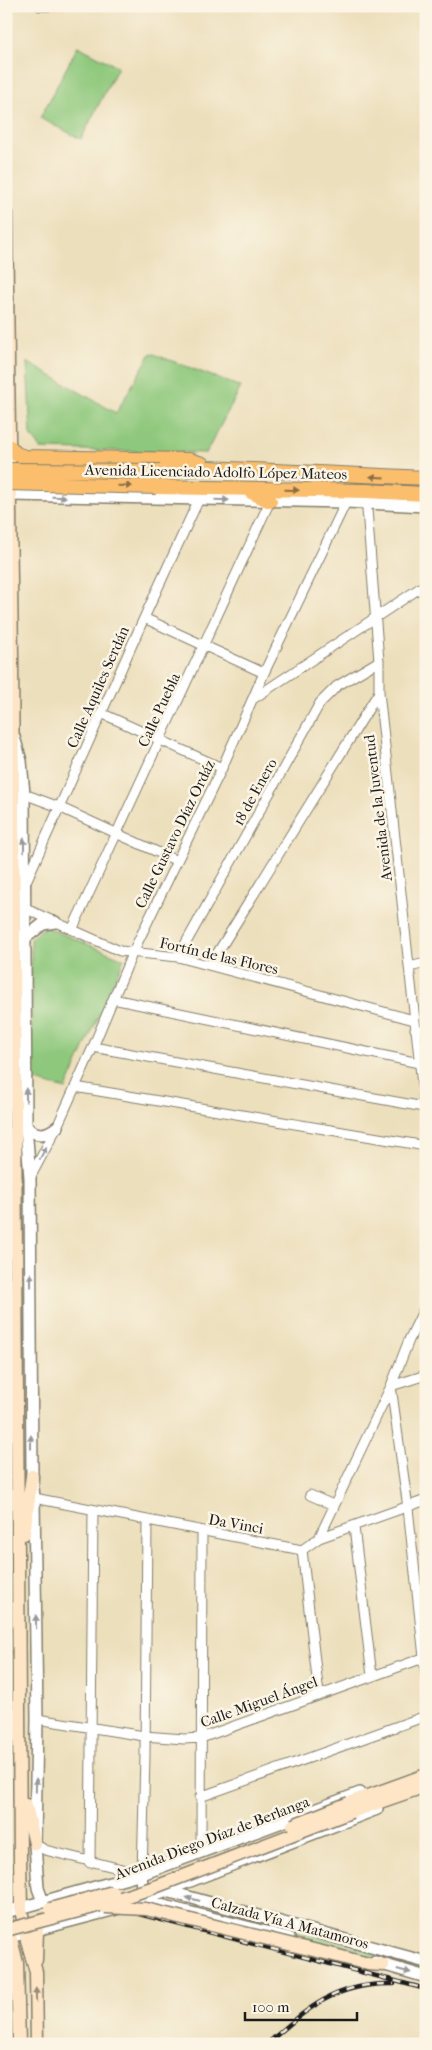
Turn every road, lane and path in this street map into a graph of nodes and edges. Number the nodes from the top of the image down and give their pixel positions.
1 (40, 6) edge
2 (63, 6) edge
3 (6, 213) edge
4 (10, 447) junction
5 (32, 458) junction
6 (208, 468) junction
7 (6, 470) edge
8 (426, 478) edge
9 (8, 489) edge
10 (246, 489) junction
11 (426, 494) edge
12 (31, 496) junction
13 (366, 497) junction
14 (199, 499) junction
15 (270, 501) junction
16 (346, 502) junction
17 (426, 506) edge
18 (426, 584) edge
19 (144, 618) junction
20 (376, 619) junction
21 (204, 646) junction
22 (379, 661) junction
23 (264, 673) junction
24 (379, 692) junction
25 (253, 699) junction
26 (101, 713) junction
27 (13, 735) junction
28 (160, 740) junction
29 (222, 768) junction
30 (24, 794) junction
31 (58, 807) junction
32 (117, 834) junction
33 (177, 861) junction
34 (24, 887) junction
35 (24, 908) junction
36 (55, 922) junction
37 (72, 930) junction
38 (24, 939) junction
39 (132, 954) junction
40 (178, 958) junction
41 (426, 964) edge
42 (210, 965) junction
43 (409, 967) junction
44 (113, 1000) junction
45 (414, 1020) junction
46 (415, 1029) junction
47 (426, 1031) edge
48 (93, 1047) junction
49 (418, 1063) junction
50 (75, 1087) junction
51 (424, 1107) junction
52 (426, 1121) edge
53 (26, 1126) junction
54 (57, 1127) junction
55 (426, 1146) edge
56 (30, 1178) junction
57 (426, 1305) edge
58 (426, 1375) edge
59 (391, 1386) junction
60 (32, 1476) junction
61 (310, 1495) dead end
62 (34, 1498) junction
63 (426, 1500) edge
64 (333, 1505) junction
65 (408, 1508) junction
66 (93, 1510) junction
67 (147, 1522) junction
68 (354, 1527) junction
69 (202, 1532) junction
70 (319, 1538) junction
71 (302, 1550) junction
72 (18, 1563) junction
73 (425, 1657) edge
74 (372, 1676) junction
75 (426, 1676) edge
76 (319, 1695) junction
77 (426, 1716) edge
78 (37, 1719) junction
79 (90, 1727) junction
80 (144, 1736) junction
81 (201, 1738) junction
82 (426, 1775) edge
83 (20, 1785) junction
84 (426, 1786) edge
85 (399, 1790) junction
86 (200, 1797) junction
87 (350, 1807) junction
88 (35, 1844) junction
89 (201, 1851) junction
90 (175, 1862) junction
91 (90, 1863) junction
92 (145, 1878) junction
93 (185, 1883) junction
94 (109, 1884) junction
95 (165, 1891) junction
96 (147, 1897) junction
97 (43, 1902) junction
98 (21, 1908) junction
99 (90, 1908) junction
100 (120, 1908) junction
101 (8, 1930) edge
102 (31, 1932) junction
103 (426, 1962) edge
104 (383, 1965) junction
105 (426, 1977) edge
106 (19, 2044) edge
107 (36, 2044) edge

1 - 2 street
3 - 4 main road
4 - 5 main road
4 - 9 main road
5 - 6 main road
5 - 12 street
6 - 7 main road, Avenida Licenciado Adolfo López Mateos, bridge
8 -> 6 main road, Avenida Licenciado Adolfo López Mateos
9 -> 10 main road, Avenida Licenciado Adolfo López Mateos, bridge
9 - 12 street
9 - 27 main road
10 -> 13 main road, Avenida Licenciado Adolfo López Mateos
10 - 15 main road
11 - 13 main road, Avenida Licenciado Adolfo López Mateos
12 -> 14 street
13 - 16 street
13 - 17 street
13 - 20 street, Avenida de la Juventud
14 -> 15 street
14 - 19 street, Calle Aquiles Serdán
15 - 16 street
15 - 21 street, Calle Puebla
16 - 23 street, Calle Gustavo Díaz Ordáz
18 - 20 street
19 - 21 street
19 - 26 street, Calle Aquiles Serdán
20 - 22 street, Avenida de la Juventud
20 - 25 street
21 - 23 street
21 - 28 street, Calle Puebla
22 - 24 street, Avenida de la Juventud
22 - 40 street, 18 de Enero
23 - 25 street, Calle Gustavo Díaz Ordáz
24 - 42 street
24 - 43 street, Avenida de la Juventud
25 - 29 street, Calle Gustavo Díaz Ordáz
26 - 28 street
26 - 31 street, Calle Aquiles Serdán
27 - 30 street
27 - 72 main road
28 - 29 street
28 - 32 street, Calle Puebla
29 - 33 street, Calle Gustavo Díaz Ordáz
30 - 31 street
34 -> 30 street
31 - 32 street
31 - 34 street, Calle Aquiles Serdán
32 - 33 street
32 - 37 street, Calle Puebla
33 - 39 street, Calle Gustavo Díaz Ordáz
34 - 35 street
35 - 36 street, Fortín de las Flores
35 - 38 street
36 - 37 street, Fortín de las Flores
36 - 38 street
37 - 39 street, Fortín de las Flores
53 -> 38 street
39 - 40 street, Fortín de las Flores
39 - 44 street, Calle Gustavo Díaz Ordáz
40 - 42 street, Fortín de las Flores
41 - 43 street
42 - 45 street, Fortín de las Flores
43 - 45 street, Avenida de la Juventud
44 - 48 street, Calle Gustavo Díaz Ordáz
44 - 49 street
45 - 46 street, Avenida de la Juventud
46 - 47 street
46 - 49 street, Avenida de la Juventud
48 - 50 street, Calle Gustavo Díaz Ordáz
48 - 51 street
49 - 51 street, Avenida de la Juventud
50 - 54 street, Calle Gustavo Díaz Ordáz
50 - 55 street
51 - 52 street, Avenida de la Juventud
53 - 54 street
53 - 56 street
56 -> 54 street, Calle Gustavo Díaz Ordáz
60 -> 56 street
57 - 59 street
58 - 59 street
59 - 64 street
59 - 65 street
60 - 62 street
60 - 72 main road
61 - 64 street
62 - 66 street, Da Vinci
78 -> 62 street
63 - 65 street
64 - 70 street
65 - 68 street
65 - 73 street
66 - 67 street, Da Vinci
66 - 79 street
67 - 69 street, Da Vinci
67 - 80 street
68 - 70 street
68 - 74 street
69 - 71 street, Da Vinci
69 - 81 street
70 - 71 street
71 - 76 street
72 - 83 main road
73 - 74 street, Calle Miguel Ángel
73 - 75 street
74 - 76 street, Calle Miguel Ángel
76 - 81 street, Calle Miguel Ángel
77 - 86 street
78 - 79 street, Calle Miguel Ángel
88 -> 78 street
79 - 80 street, Calle Miguel Ángel
79 - 91 street
80 - 81 street, Calle Miguel Ángel
80 - 92 street
81 - 86 street
82 - 85 main road, Avenida Diego Díaz de Berlanga
83 - 88 main road
83 - 98 main road
84 - 85 main road, Avenida Diego Díaz de Berlanga
85 - 87 main road, Avenida Diego Díaz de Berlanga
85 - 89 street
85 - 93 street
86 - 89 street
87 - 99 main road, Avenida Diego Díaz de Berlanga, bridge
87 - 101 main road, Avenida Diego Díaz de Berlanga, bridge
88 - 91 street
88 - 97 street
89 - 90 street
90 - 92 street
90 - 93 street
91 - 92 street
92 - 94 street
92 - 95 street, Calzada Vía A Matamoros
92 - 96 street
93 - 95 street
94 - 97 street
94 - 100 street
95 - 96 street
103 -> 95 street, Calzada Vía A Matamoros
96 - 100 street
96 - 104 street, Calzada Vía A Matamoros
97 - 98 street
98 - 101 main road
98 - 102 main road
99 - 101 main road, Avenida Diego Díaz de Berlanga, bridge
99 - 104 main road, bridge
100 - 102 street
101 - 102 street
101 - 106 main road
107 -> 102 main road
104 -> 105 street, Calzada Vía A Matamoros

